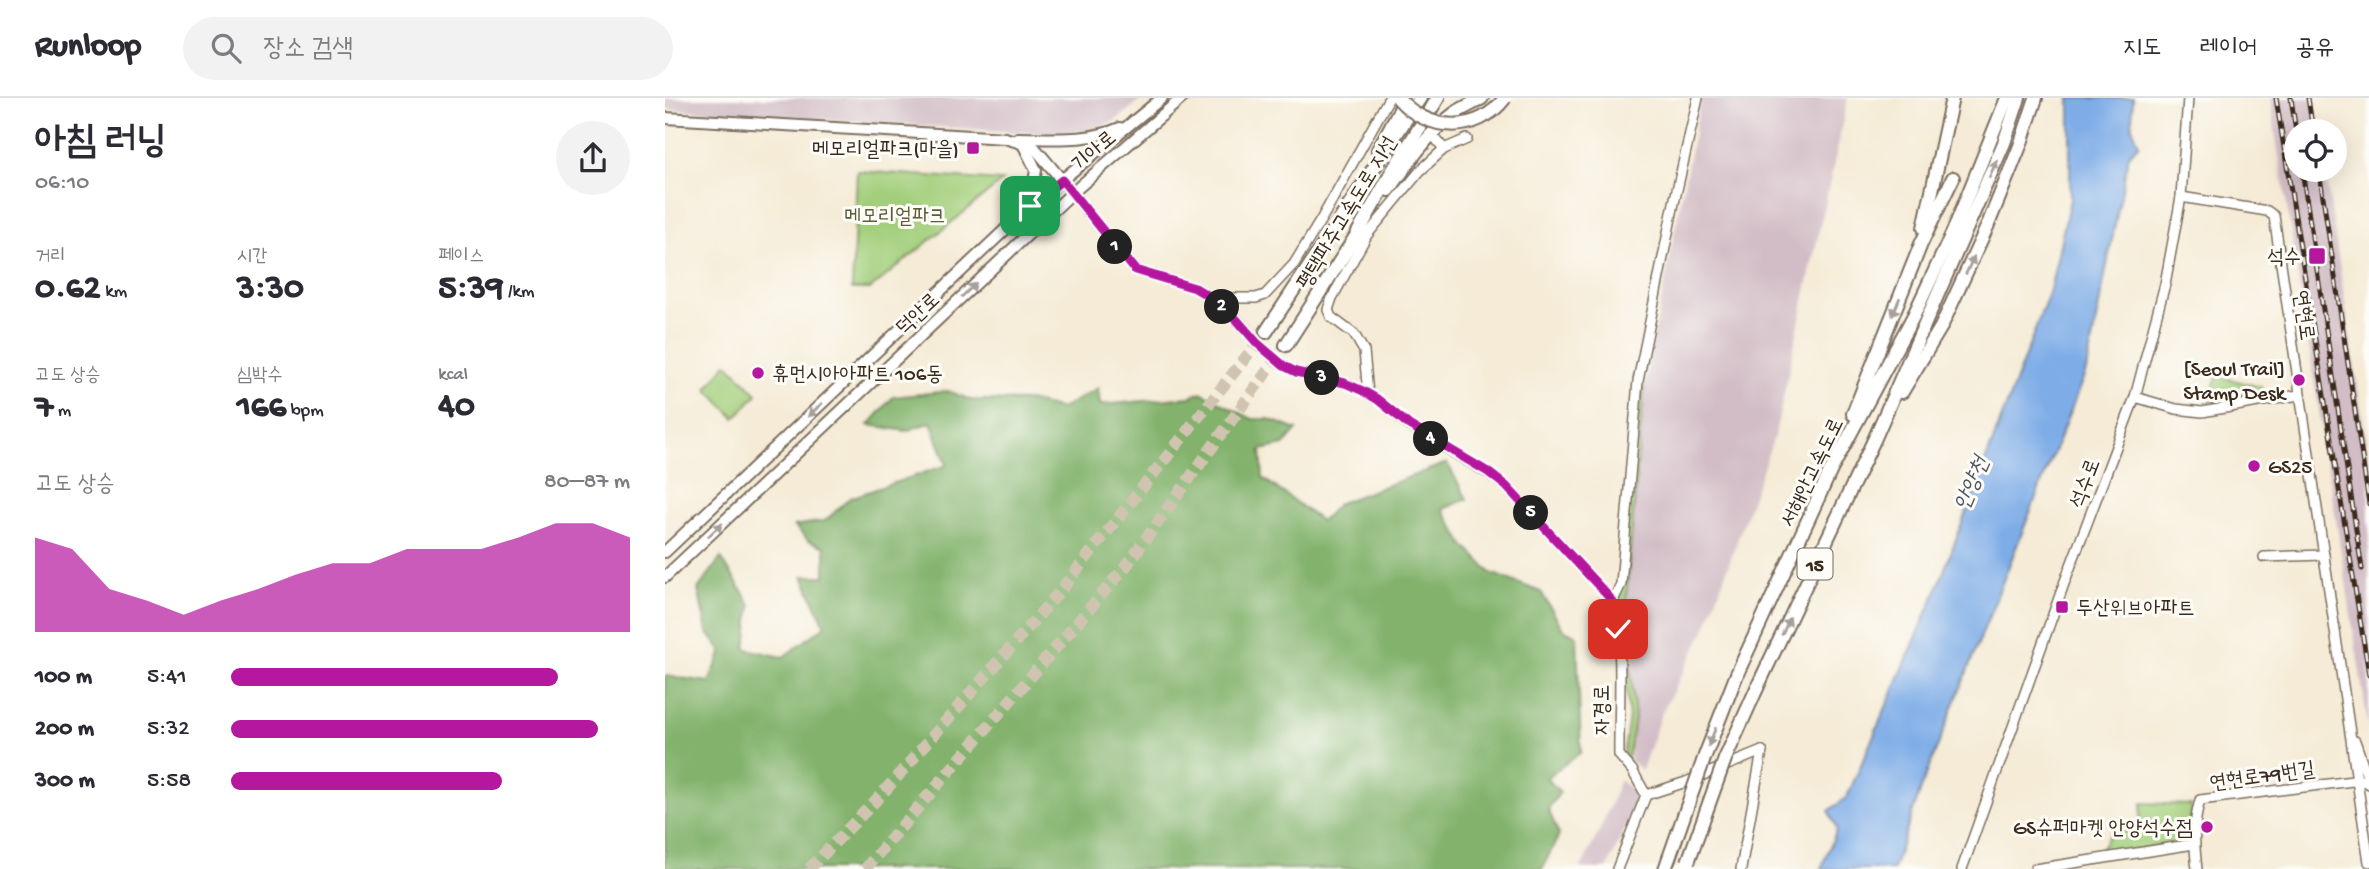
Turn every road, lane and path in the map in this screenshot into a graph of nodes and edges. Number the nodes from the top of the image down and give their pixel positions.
1 (1162, 98) edge
2 (1182, 98) edge
3 (1406, 98) edge
4 (1420, 98) edge
5 (1438, 98) edge
6 (1482, 98) edge
7 (1505, 98) edge
8 (1698, 98) edge
9 (1952, 98) edge
10 (2007, 98) edge
11 (2019, 98) edge
12 (2036, 98) edge
13 (2188, 98) edge
14 (1392, 103) edge
15 (665, 118) edge
16 (1132, 123) junction
17 (1006, 138) junction
18 (1436, 139) dead end
19 (1467, 139) dead end
20 (1023, 144) junction
21 (1444, 149) junction
22 (1953, 178) dead end
23 (1062, 180) junction
24 (1072, 193) junction
25 (2181, 197) junction
26 (1030, 206) junction
27 (1338, 224) junction
28 (1356, 236) junction
29 (1921, 244) junction
30 (1212, 298) junction
31 (1919, 318) junction
32 (1266, 332) tunnel mouth
33 (1286, 345) tunnel mouth
34 (1368, 394) junction
35 (2299, 396) junction
36 (2135, 397) junction
37 (1874, 440) junction
38 (1831, 470) junction
39 (665, 552) edge
40 (2324, 555) junction
41 (2264, 557) dead end
42 (665, 577) edge
43 (1612, 603) junction
44 (2346, 706) junction
45 (2356, 780) junction
46 (2369, 783) edge
47 (1646, 795) junction
48 (2194, 844) junction
49 (2369, 862) edge
50 (1667, 863) edge
51 (1686, 865) edge
52 (1617, 869) edge
53 (1741, 869) edge
54 (1962, 869) edge
55 (2035, 869) edge
56 (2197, 869) edge

1 - 16 main road, 기아로
2 - 24 main road, 기아로
3 - 27 highway
4 - 27 highway, 평택파주고속도로 지선
5 - 28 highway, 평택파주고속도로 지선
6 - 28 highway
7 - 14 highway, bridge
8 - 43 street
9 - 29 highway
10 - 31 highway, 서해안고속도로 / 15
31 -> 11 highway, 서해안고속도로 / 15
37 -> 12 highway
13 - 25 street, 석수로
14 - 30 street
15 - 17 main road, 기아로
16 - 17 main road
16 - 23 main road, 기아로
17 - 20 main road, 기아로
18 - 21 street
19 - 21 street
20 - 23 main road, 기아로
20 - 26 main road
21 - 34 street
22 - 29 highway
23 - 24 main road, 기아로
23 - 26 main road, 덕안로
24 - 30 street
42 -> 24 main road, 덕안로
25 - 35 street, 연현로
25 - 36 street, 석수로
26 -> 39 main road, 덕안로
27 - 32 highway, 평택파주고속도로 지선
28 - 33 highway, 평택파주고속도로 지선
29 -> 38 highway
30 - 34 street
31 - 37 highway, 서해안고속도로 / 15
31 - 38 highway, 서해안고속도로 / 15
34 - 43 street
35 - 36 street
35 - 40 street, 연현로
36 - 54 street, 석수로
51 -> 37 highway, 서해안고속도로 / 15, bridge
38 -> 50 highway, 서해안고속도로 / 15, bridge
40 - 41 street
40 - 44 street, 연현로
43 - 47 street, 자경로
44 - 45 street, 연현로
44 - 46 street
45 - 46 street
45 - 48 street, 연현로79번길
45 - 49 street, 연현로
47 - 52 street
47 - 53 street
48 - 55 street
48 - 56 street, 연현로79번길

